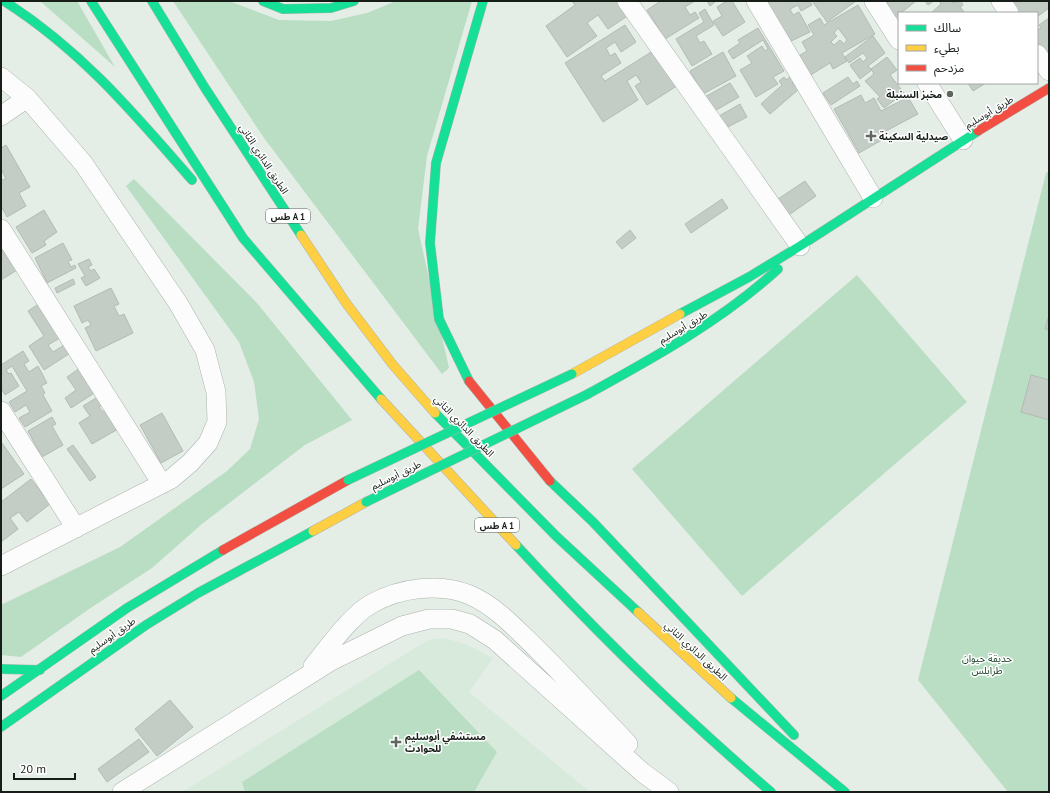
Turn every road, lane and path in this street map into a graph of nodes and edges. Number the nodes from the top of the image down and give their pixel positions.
1 (4, 1) edge
2 (91, 1) edge
3 (152, 1) edge
4 (263, 1) edge
5 (354, 1) edge
6 (483, 1) edge
7 (627, 1) edge
8 (756, 1) edge
9 (874, 1) edge
10 (1001, 1) edge
11 (1008, 12) edge
12 (898, 38) edge
13 (1038, 55) edge
14 (1049, 71) edge
15 (1, 77) edge
16 (928, 84) edge
17 (1049, 88) edge
18 (27, 98) junction
19 (1, 116) edge
20 (963, 140) junction
21 (873, 198) junction
22 (1, 229) edge
23 (243, 238) junction
24 (800, 246) junction
25 (1, 411) edge
26 (162, 484) junction
27 (76, 528) junction
28 (1, 566) edge
29 (1, 669) edge
30 (40, 670) junction
31 (304, 678) junction
32 (1, 696) edge
33 (1, 727) edge
34 (800, 740) dead end
35 (811, 752) dead end
36 (122, 792) edge
37 (669, 792) edge
38 (771, 792) edge
39 (845, 792) edge
40 (849, 792) edge

1 - 23 main road
2 - 23 main road
3 - 39 main road, الطريق الدائري الثاني / طس A 1
4 - 5 main road
6 - 34 main road
7 - 24 street
8 - 21 street
9 - 12 street
10 - 11 street
13 - 14 street
15 - 18 street
16 - 20 street
17 - 20 main road, طريق أبوسليم
18 - 19 street
18 - 26 street
20 - 21 main road, طريق أبوسليم
21 - 24 main road, طريق أبوسليم
22 - 26 street
23 - 38 main road, طس A 1
24 - 30 main road, طريق أبوسليم, bridge
24 - 33 main road, طريق أبوسليم, bridge
25 - 27 street
26 - 27 street
27 - 28 street
29 - 30 main road
30 - 32 main road, طريق أبوسليم
31 - 36 street
31 - 37 street
31 - 37 street
35 - 40 main road

